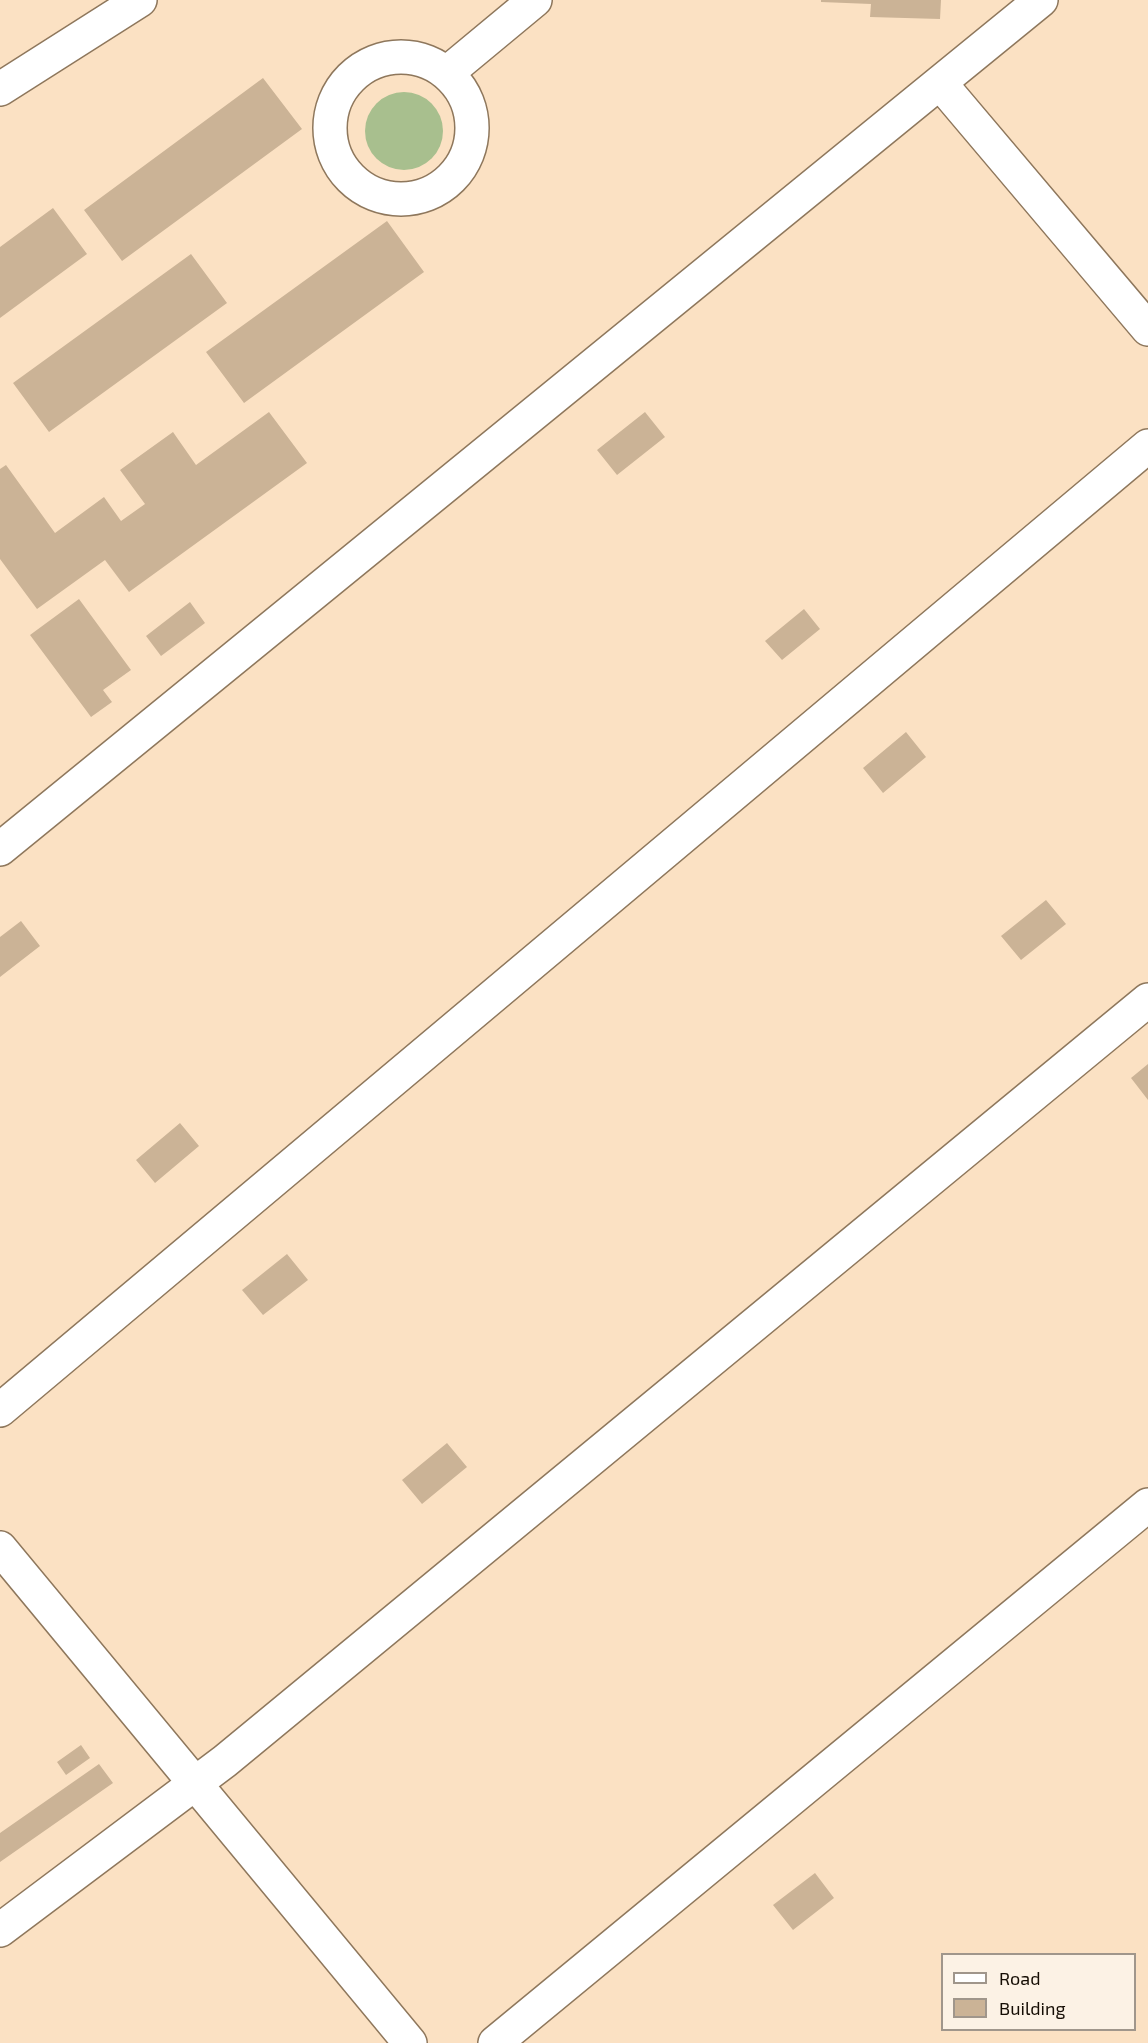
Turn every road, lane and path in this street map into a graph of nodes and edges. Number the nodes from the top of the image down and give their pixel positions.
1 (140, 0) edge
2 (535, 0) edge
3 (1041, 0) edge
4 (447, 73) junction
5 (940, 83) junction
6 (0, 89) edge
7 (1148, 329) edge
8 (1148, 446) edge
9 (0, 849) edge
10 (1148, 1000) edge
11 (0, 1410) edge
12 (1148, 1505) edge
13 (0, 1548) edge
14 (195, 1783) junction
15 (0, 1930) edge
16 (410, 2043) edge
17 (495, 2043) edge

1 - 6 street
2 - 4 street
3 - 5 street
4 - 4 street
5 - 7 street
5 - 9 street
8 - 11 street
10 - 14 street
12 - 17 street
13 - 14 street
14 - 15 street
14 - 16 street

